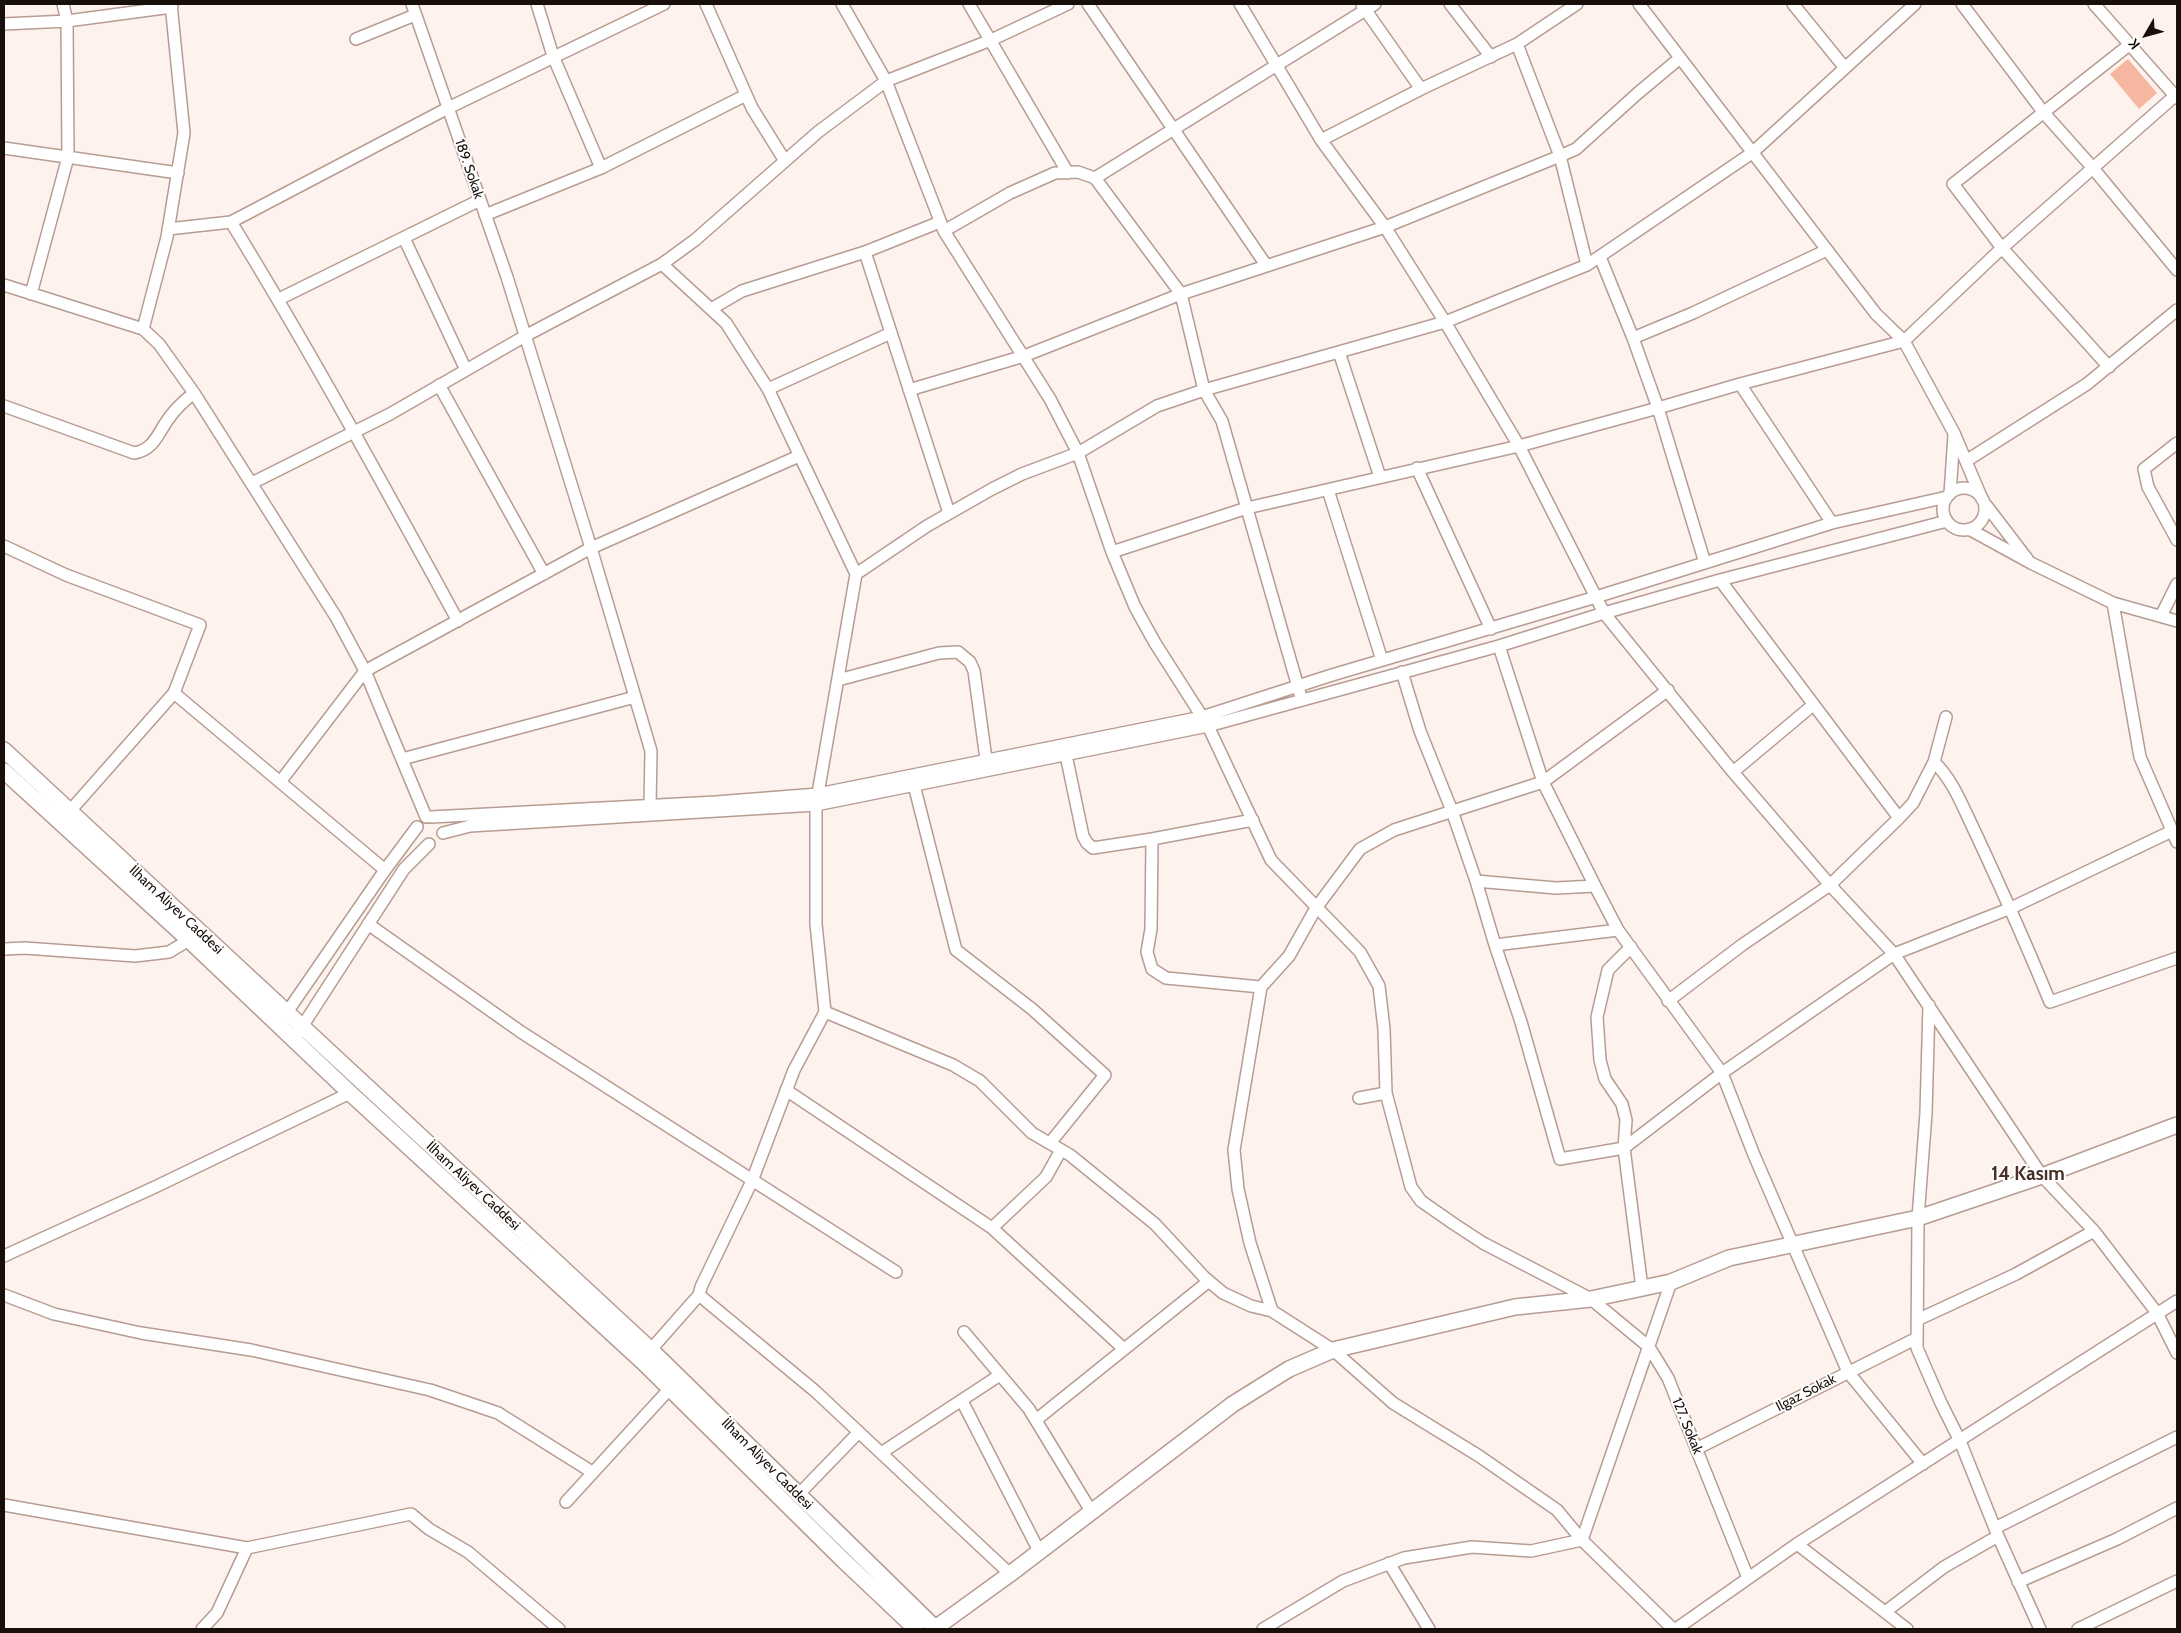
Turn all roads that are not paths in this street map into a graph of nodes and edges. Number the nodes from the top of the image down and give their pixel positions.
1 (63, 4) edge
2 (537, 4) edge
3 (664, 4) edge
4 (706, 4) edge
5 (842, 4) edge
6 (969, 4) edge
7 (1068, 4) edge
8 (1088, 4) edge
9 (1240, 4) edge
10 (1450, 4) edge
11 (1577, 4) edge
12 (1639, 4) edge
13 (1793, 4) edge
14 (1915, 4) edge
15 (1962, 4) edge
16 (2094, 4) edge
17 (171, 5) edge
18 (1367, 6) edge
19 (414, 9) edge
20 (67, 21) junction
21 (4, 24) edge
22 (356, 39) dead end
23 (991, 40) junction
24 (1517, 44) junction
25 (2129, 45) junction
26 (554, 56) junction
27 (1491, 57) junction
28 (1680, 58) junction
29 (1277, 63) junction
30 (1845, 68) junction
31 (886, 81) junction
32 (1421, 90) junction
33 (746, 95) junction
34 (2177, 96) edge
35 (448, 108) junction
36 (2044, 113) junction
37 (1175, 130) junction
38 (1321, 140) junction
39 (4, 148) edge
40 (1752, 153) junction
41 (1560, 156) junction
42 (68, 157) junction
43 (785, 161) junction
44 (2092, 167) junction
45 (601, 168) junction
46 (178, 173) junction
47 (1068, 173) junction
48 (1095, 178) junction
49 (480, 200) junction
50 (485, 215) junction
51 (232, 222) junction
52 (942, 227) junction
53 (1385, 227) junction
54 (168, 229) junction
55 (404, 238) junction
56 (2002, 248) junction
57 (1827, 250) junction
58 (865, 252) junction
59 (1600, 257) junction
60 (662, 264) junction
61 (1266, 265) junction
62 (1587, 266) junction
63 (2177, 270) edge
64 (4, 285) edge
65 (31, 294) junction
66 (1180, 294) junction
67 (279, 300) junction
68 (711, 309) junction
69 (2177, 310) edge
70 (1445, 322) junction
71 (143, 329) junction
72 (891, 333) junction
73 (525, 336) junction
74 (1633, 338) junction
75 (1904, 341) junction
76 (1339, 352) junction
77 (1024, 356) junction
78 (2109, 367) junction
79 (466, 370) junction
80 (1740, 384) junction
81 (439, 386) junction
82 (768, 389) junction
83 (909, 390) junction
84 (1204, 390) junction
85 (194, 393) junction
86 (4, 406) edge
87 (1658, 408) junction
88 (355, 432) junction
89 (1954, 433) junction
90 (2177, 442) edge
91 (1519, 446) junction
92 (1078, 453) junction
93 (799, 456) junction
94 (1966, 461) junction
95 (1417, 468) junction
96 (1380, 477) junction
97 (252, 483) junction
98 (1328, 490) junction
99 (1949, 495) junction
100 (1984, 502) junction
101 (1247, 508) junction
102 (949, 513) junction
103 (1947, 521) junction
104 (1832, 524) junction
105 (1969, 529) junction
106 (2177, 540) edge
107 (4, 546) edge
108 (591, 548) junction
109 (1112, 552) junction
110 (1705, 563) junction
111 (2031, 563) junction
112 (544, 574) junction
113 (856, 574) junction
114 (1720, 580) junction
115 (2177, 584) edge
116 (1596, 597) junction
117 (2113, 603) junction
118 (1604, 613) junction
119 (2161, 616) junction
120 (458, 621) junction
121 (2177, 621) edge
122 (1491, 629) junction
123 (1499, 646) junction
124 (1382, 660) junction
125 (365, 671) junction
126 (1402, 672) junction
127 (838, 680) junction
128 (1298, 687) junction
129 (1668, 690) junction
130 (174, 693) junction
131 (635, 697) junction
132 (1302, 700) junction
133 (1813, 705) junction
134 (1946, 717) dead end
135 (1205, 722) junction
136 (4, 750) edge
137 (1066, 755) junction
138 (402, 759) junction
139 (986, 759) junction
140 (1934, 762) junction
141 (4, 771) edge
142 (1733, 772) junction
143 (280, 782) junction
144 (1543, 782) junction
145 (914, 785) junction
146 (817, 800) junction
147 (650, 806) junction
148 (1452, 811) junction
149 (70, 812) junction
150 (429, 817) junction
151 (1899, 818) junction
152 (1253, 820) junction
153 (417, 827) junction
154 (443, 833) junction
155 (2175, 837) edge
156 (1152, 839) junction
157 (429, 844) junction
158 (385, 870) junction
159 (1476, 880) junction
160 (1830, 885) junction
161 (1595, 886) junction
162 (1316, 908) junction
163 (2011, 908) junction
164 (368, 924) junction
165 (1618, 930) junction
166 (189, 940) junction
167 (1494, 945) junction
168 (1630, 948) junction
169 (4, 949) edge
170 (1894, 954) junction
171 (2177, 958) edge
172 (1261, 988) junction
173 (1668, 1001) junction
174 (1929, 1005) junction
175 (825, 1012) junction
176 (282, 1019) junction
177 (298, 1033) junction
178 (1722, 1073) junction
179 (786, 1090) junction
180 (350, 1093) junction
181 (1386, 1093) junction
182 (1359, 1098) dead end
183 (2177, 1125) edge
184 (1050, 1143) junction
185 (1624, 1148) junction
186 (1061, 1150) junction
187 (2042, 1176) junction
188 (752, 1181) junction
189 (1918, 1218) junction
190 (992, 1228) junction
191 (2094, 1231) junction
192 (1792, 1244) junction
193 (4, 1256) edge
194 (896, 1272) dead end
195 (1209, 1281) junction
196 (1671, 1282) junction
197 (1642, 1288) junction
198 (4, 1295) edge
199 (699, 1295) junction
200 (1591, 1300) junction
201 (2177, 1301) edge
202 (1272, 1311) junction
203 (2158, 1313) junction
204 (1917, 1320) junction
205 (964, 1332) dead end
206 (1917, 1338) junction
207 (1649, 1347) junction
208 (1124, 1349) junction
209 (1333, 1350) junction
210 (2177, 1353) edge
211 (647, 1356) junction
212 (1848, 1372) junction
213 (679, 1376) junction
214 (1000, 1376) junction
215 (670, 1389) junction
216 (962, 1401) junction
217 (1036, 1420) junction
218 (859, 1432) junction
219 (2177, 1437) edge
220 (1960, 1441) junction
221 (1696, 1449) junction
222 (881, 1453) junction
223 (1923, 1464) junction
224 (592, 1472) junction
225 (798, 1495) junction
226 (566, 1502) dead end
227 (4, 1505) edge
228 (2177, 1508) edge
229 (1091, 1511) junction
230 (1996, 1532) junction
231 (1582, 1540) junction
232 (1797, 1544) junction
233 (247, 1548) junction
234 (1039, 1551) junction
235 (1389, 1563) junction
236 (1010, 1574) junction
237 (1748, 1578) junction
238 (2177, 1581) edge
239 (2018, 1582) junction
240 (1885, 1612) junction
241 (202, 1629) edge
242 (559, 1629) edge
243 (916, 1629) edge
244 (935, 1629) edge
245 (1263, 1629) edge
246 (1429, 1629) edge
247 (1675, 1629) edge
248 (1907, 1629) edge
249 (2040, 1629) edge
250 (2080, 1629) edge

1 - 20 street
2 - 26 street
3 - 26 street
4 - 33 street
5 - 31 street, 127. Sokak
6 - 23 street
7 - 23 street
8 - 37 street
9 - 29 street
10 - 27 street
11 - 24 street
12 - 28 street
13 - 30 street
14 - 30 street
15 - 36 street
16 - 25 street
17 - 20 street
17 - 46 street
18 - 29 street
18 - 32 street
19 - 22 street
19 - 35 street, 189. Sokak
20 - 21 street
20 - 42 street
23 - 31 street
23 - 47 street
24 - 27 street
24 - 41 street
25 - 34 street
25 - 36 street
26 - 35 street
26 - 45 street
27 - 32 street
28 - 40 street
28 - 41 street
29 - 37 street
29 - 38 street
30 - 40 street
31 - 43 street
31 - 52 street, 127. Sokak
32 - 38 street
33 - 43 street
33 - 45 street
34 - 44 street
35 - 49 street, 189. Sokak
35 - 51 street
36 - 44 street
36 - 56 street
37 - 48 street
37 - 61 street
38 - 53 street
39 - 42 street
40 - 57 street
40 - 59 street
41 - 53 street
41 - 62 street
42 - 46 street
42 - 65 street
43 - 60 street
44 - 56 street
44 - 63 street
45 - 50 street
46 - 54 street
47 - 48 street
47 - 52 street
48 - 66 street
49 - 50 street, 189. Sokak
49 - 55 street
50 - 73 street, 189. Sokak
51 - 54 street
51 - 67 street
52 - 58 street
52 - 77 street, 127. Sokak
53 - 61 street
53 - 70 street
54 - 71 street
55 - 67 street
55 - 79 street
56 - 75 street
56 - 78 street
57 - 74 street
57 - 75 street
58 - 68 street
58 - 72 street
59 - 62 street
59 - 74 street
60 - 68 street
60 - 73 street
61 - 66 street
62 - 70 street
64 - 65 street
65 - 71 street
66 - 77 street
66 - 84 street
67 - 88 street
68 - 82 street
69 - 78 street
70 - 76 street
70 - 91 street
71 - 85 street
72 - 82 street
72 - 83 street
73 - 79 street
73 - 108 street, 189. Sokak
74 - 87 street
75 - 80 street
75 - 89 street
76 - 84 street
76 - 96 street
77 - 83 street
77 - 92 street, 127. Sokak
78 - 94 street
79 - 81 street
80 - 87 street
80 - 104 street
81 - 88 street
81 - 112 street
82 - 93 street
83 - 102 street
84 - 92 street
84 - 101 street
85 - 86 street
85 - 97 street
87 - 91 street
87 - 110 street
88 - 97 street
88 - 120 street
89 - 94 street
89 - 99 street
90 - 106 street
91 - 95 street
91 - 116 street
92 - 102 street
92 - 109 street, 127. Sokak
93 - 108 street
93 - 113 street
94 - 100 street
95 - 96 street
95 - 122 street
96 - 98 street
97 - 125 street
98 - 101 street
98 - 124 street
99 - 100 street
99 - 103 street
99 - 104 street
100 - 105 street
100 - 111 street
101 - 109 street
101 - 128 street
102 - 113 street
103 - 105 street
103 - 114 street
104 - 110 street
105 - 111 street
107 - 130 street
108 - 112 street
108 - 131 street, 189. Sokak
109 - 135 street, 127. Sokak
110 - 116 street
111 - 117 street
112 - 120 street
113 - 127 street
114 - 118 street
114 - 133 street
115 - 119 street
116 - 118 street
116 - 122 street
117 - 119 street
117 - 155 street
118 - 123 street
118 - 129 street
119 - 121 street
120 - 125 street
122 - 124 street
123 - 126 street
123 - 144 street
124 - 128 street
125 - 138 street
125 - 143 street
126 - 132 street
126 - 148 street
127 - 139 street
127 - 146 street
128 - 132 street
128 - 135 street
129 - 142 street
129 - 144 street
130 - 143 street
130 - 149 street
131 - 138 street
131 - 147 street, 189. Sokak
132 - 135 street
133 - 142 street
133 - 151 street
134 - 140 street
135 - 137 street
135 - 139 street
135 - 152 street, 127. Sokak
136 - 149 main road, İlham Aliyev Caddesi
137 - 145 street
137 - 156 street
138 - 150 street
139 - 146 street
140 - 151 street
140 - 163 street
141 - 166 main road, İlham Aliyev Caddesi
142 - 160 street
143 - 158 street
144 - 148 street
144 - 161 street
145 - 146 street
145 - 184 street
146 - 147 street
146 - 154 street
146 - 175 street
147 - 150 street
148 - 159 street
148 - 162 street
149 - 176 main road, İlham Aliyev Caddesi
150 - 153 street
150 - 154 street
151 - 160 street
152 - 156 street
152 - 162 street, 127. Sokak
153 - 157 street
153 - 158 street
154 - 157 street
155 - 163 street
156 - 172 street
157 - 164 street
158 - 176 street
159 - 161 street
159 - 167 street
160 - 170 street
160 - 173 street
161 - 165 street
162 - 172 street
162 - 181 street, 127. Sokak
163 - 170 street
163 - 171 street
164 - 177 street
164 - 188 street
165 - 167 street
165 - 168 street
166 - 169 street
166 - 176 main road, İlham Aliyev Caddesi
167 - 185 street
168 - 173 street
168 - 185 street
170 - 174 street
170 - 178 street
172 - 202 street
173 - 178 street
174 - 187 street
174 - 189 street
175 - 179 street
175 - 184 street
176 - 177 main road, İlham Aliyev Caddesi
177 - 180 main road, İlham Aliyev Caddesi
177 - 211 main road, İlham Aliyev Caddesi
178 - 185 street
178 - 192 street
179 - 188 street
179 - 190 street
180 - 193 street
180 - 211 main road, İlham Aliyev Caddesi
181 - 182 street
181 - 200 street, 127. Sokak
183 - 187 main road
184 - 186 street
185 - 197 street
186 - 190 street
186 - 195 street
187 - 189 main road
187 - 191 street
188 - 194 street
188 - 199 street
189 - 192 main road
189 - 204 street
190 - 208 street
191 - 203 street
191 - 204 street
192 - 196 main road
192 - 212 street
195 - 202 street
195 - 208 street
196 - 197 main road
196 - 207 street
197 - 200 main road
198 - 224 street
199 - 211 street
199 - 218 street
200 - 207 street, 127. Sokak
200 - 209 main road
201 - 203 street
202 - 209 street
203 - 210 street
203 - 220 street
204 - 206 street
205 - 214 street
206 - 212 street, Ilgaz Sokak
206 - 220 street
207 - 221 street, 127. Sokak
207 - 231 street
208 - 217 street
209 - 229 main road
209 - 231 street
211 - 213 main road, İlham Aliyev Caddesi
211 - 215 main road, İlham Aliyev Caddesi
212 - 221 street, Ilgaz Sokak
212 - 223 street
213 - 215 street
213 - 225 main road, İlham Aliyev Caddesi
214 - 216 street
214 - 217 street
215 - 224 street
215 - 243 main road, İlham Aliyev Caddesi
216 - 222 street
216 - 234 street
217 - 229 street
218 - 222 street
218 - 225 street
219 - 230 street
220 - 223 street
220 - 230 street
221 - 237 street, 127. Sokak
222 - 236 street
223 - 232 street
224 - 226 street
225 - 244 main road, İlham Aliyev Caddesi
227 - 233 street
228 - 239 street
229 - 234 main road
230 - 239 street
230 - 240 street
231 - 235 street
231 - 247 street
232 - 237 street
232 - 240 street
233 - 241 street
233 - 242 street
234 - 236 main road
235 - 245 street
235 - 246 street
236 - 244 main road
237 - 247 street
238 - 250 street
239 - 249 street
240 - 248 street

